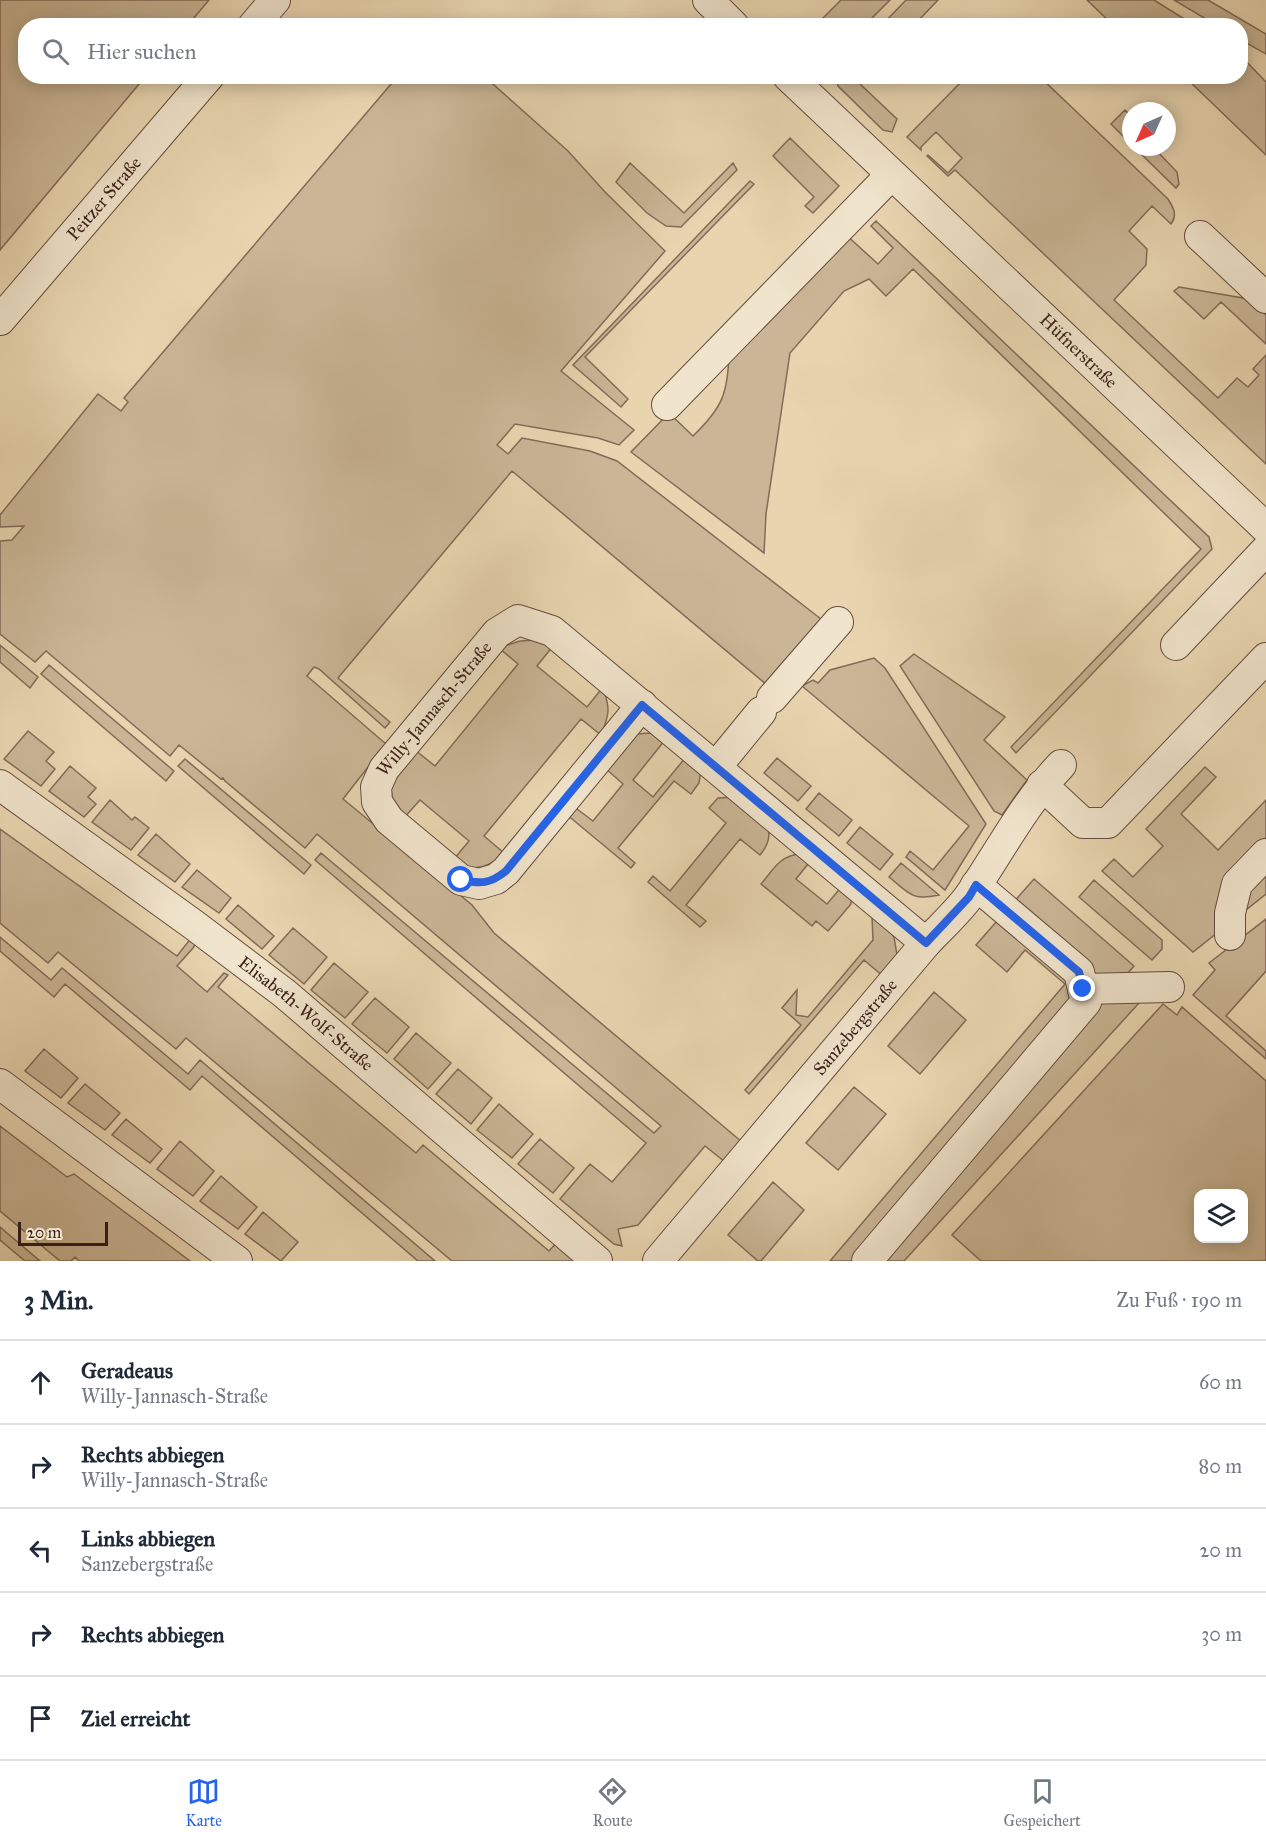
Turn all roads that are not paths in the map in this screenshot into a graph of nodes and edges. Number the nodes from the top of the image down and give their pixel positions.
1 (275, 0) edge
2 (708, 0) edge
3 (260, 18) edge
4 (726, 18) edge
5 (202, 84) edge
6 (796, 84) edge
7 (891, 175) junction
8 (1200, 236) dead end
9 (1266, 298) edge
10 (4, 306) edge
11 (668, 405) dead end
12 (1266, 528) edge
13 (1266, 550) edge
14 (838, 622) dead end
15 (1176, 645) dead end
16 (1266, 658) edge
17 (642, 705) junction
18 (716, 767) junction
19 (0, 785) edge
20 (1266, 854) edge
21 (976, 885) junction
22 (1230, 935) dead end
23 (926, 943) junction
24 (1169, 987) dead end
25 (1083, 989) junction
26 (0, 1084) edge
27 (237, 1261) edge
28 (597, 1261) edge
29 (658, 1261) edge
30 (867, 1261) edge

1 - 3 street
2 - 4 street
5 - 10 street, Peitzer Straße
6 - 7 street, Hüfnerstraße
7 - 11 street
7 - 12 street, Hüfnerstraße
8 - 9 street
13 - 15 street
14 - 18 street
16 - 21 street, Sanzebergstraße
17 - 17 street, Willy-Jannasch-Straße
17 - 18 street, Willy-Jannasch-Straße
18 - 23 street, Willy-Jannasch-Straße
19 - 28 street, Elisabeth-Wolf-Straße
20 - 22 street
21 - 23 street, Sanzebergstraße
21 - 25 street
23 - 29 street, Sanzebergstraße
24 - 25 street
25 - 30 street
26 - 27 street

